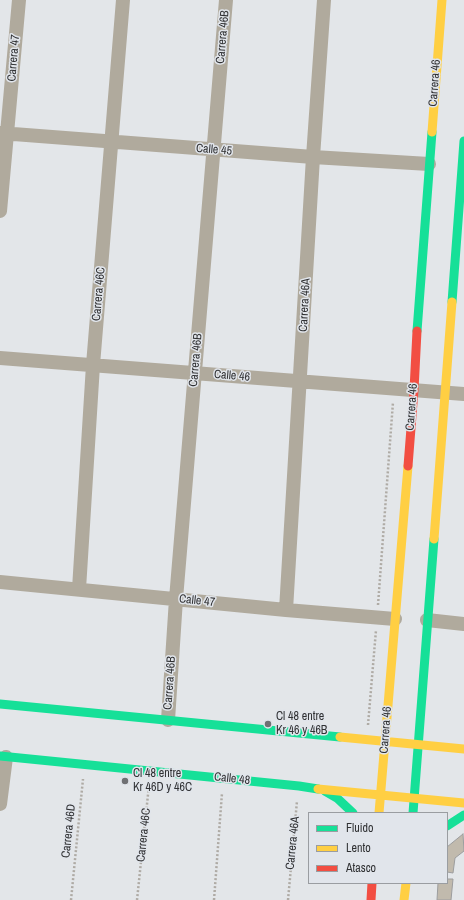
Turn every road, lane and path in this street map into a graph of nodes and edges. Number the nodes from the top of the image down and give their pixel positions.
1 (19, 0) edge
2 (123, 0) edge
3 (226, 0) edge
4 (324, 0) edge
5 (442, 0) edge
6 (4, 133) edge
7 (111, 141) junction
8 (464, 141) edge
9 (214, 150) junction
10 (313, 158) junction
11 (429, 164) junction
12 (463, 167) edge
13 (0, 212) edge
14 (0, 358) edge
15 (93, 365) junction
16 (194, 373) junction
17 (301, 382) junction
18 (414, 390) junction
19 (445, 393) junction
20 (464, 394) edge
21 (393, 402) dead end
22 (0, 582) edge
23 (79, 589) junction
24 (176, 599) junction
25 (286, 610) junction
26 (377, 617) junction
27 (395, 619) junction
28 (427, 620) junction
29 (464, 624) edge
30 (0, 704) edge
31 (168, 720) junction
32 (368, 727) dead end
33 (384, 742) junction
34 (417, 745) junction
35 (464, 750) edge
36 (3, 756) edge
37 (84, 764) junction
38 (150, 771) junction
39 (223, 778) junction
40 (299, 786) junction
41 (324, 790) junction
42 (382, 796) junction
43 (414, 798) junction
44 (464, 803) edge
45 (0, 804) edge
46 (352, 812) edge
47 (379, 812) edge
48 (413, 812) edge
49 (464, 814) edge
50 (448, 825) edge
51 (372, 884) edge
52 (406, 884) edge
53 (71, 900) edge
54 (137, 900) edge
55 (214, 900) edge
56 (288, 900) edge
57 (371, 900) edge
58 (404, 900) edge

1 - 6 street, Carrera 47
2 - 7 street, Carrera 46C
3 - 9 street, Carrera 46B
4 - 10 street, Carrera 46A
5 - 11 main road, Carrera 46
6 - 7 street, Calle 45
6 - 13 street, Carrera 47
7 - 9 street, Calle 45
7 - 15 street, Carrera 46C
8 - 12 main road
9 - 10 street, Calle 45
9 - 16 street, Carrera 46B
10 - 11 street, Calle 45
10 - 17 street, Carrera 46A
11 - 18 main road, Carrera 46
12 - 19 main road
14 - 15 street, Calle 46
15 - 16 street, Calle 46
15 - 23 street, Carrera 46C
16 - 17 street, Calle 46
16 - 24 street, Carrera 46B
17 - 18 street, Calle 46
17 - 25 street, Carrera 46A
18 - 19 street, Calle 46
18 - 27 main road, Carrera 46
19 - 20 street, Calle 46
19 - 28 main road
21 - 26 path
22 - 23 street, Calle 47
23 - 24 street, Calle 47
24 - 25 street, Calle 47
24 - 31 street, Carrera 46B
25 - 26 street, Calle 47
26 - 27 street, Calle 47
26 - 32 path
27 - 33 main road, Carrera 46
28 - 29 street
28 - 34 main road
30 - 31 main road
31 - 33 main road
33 - 34 main road
33 - 42 main road, Carrera 46
34 - 35 main road
34 - 43 main road
36 - 37 main road, Calle 48
36 - 45 street
37 - 38 main road, Calle 48
37 - 53 path, Carrera 46D
38 - 39 main road, Calle 48
38 - 54 path, Carrera 46C
39 - 40 main road, Calle 48
39 - 55 path
40 - 41 main road, Calle 48
40 - 56 path, Carrera 46A
41 - 42 main road, Calle 48
41 - 46 main road
42 - 43 main road, Calle 48
42 - 47 main road, Carrera 46
43 - 44 main road, Calle 48
43 - 48 main road
49 - 50 main road
51 - 57 main road
52 - 58 main road

